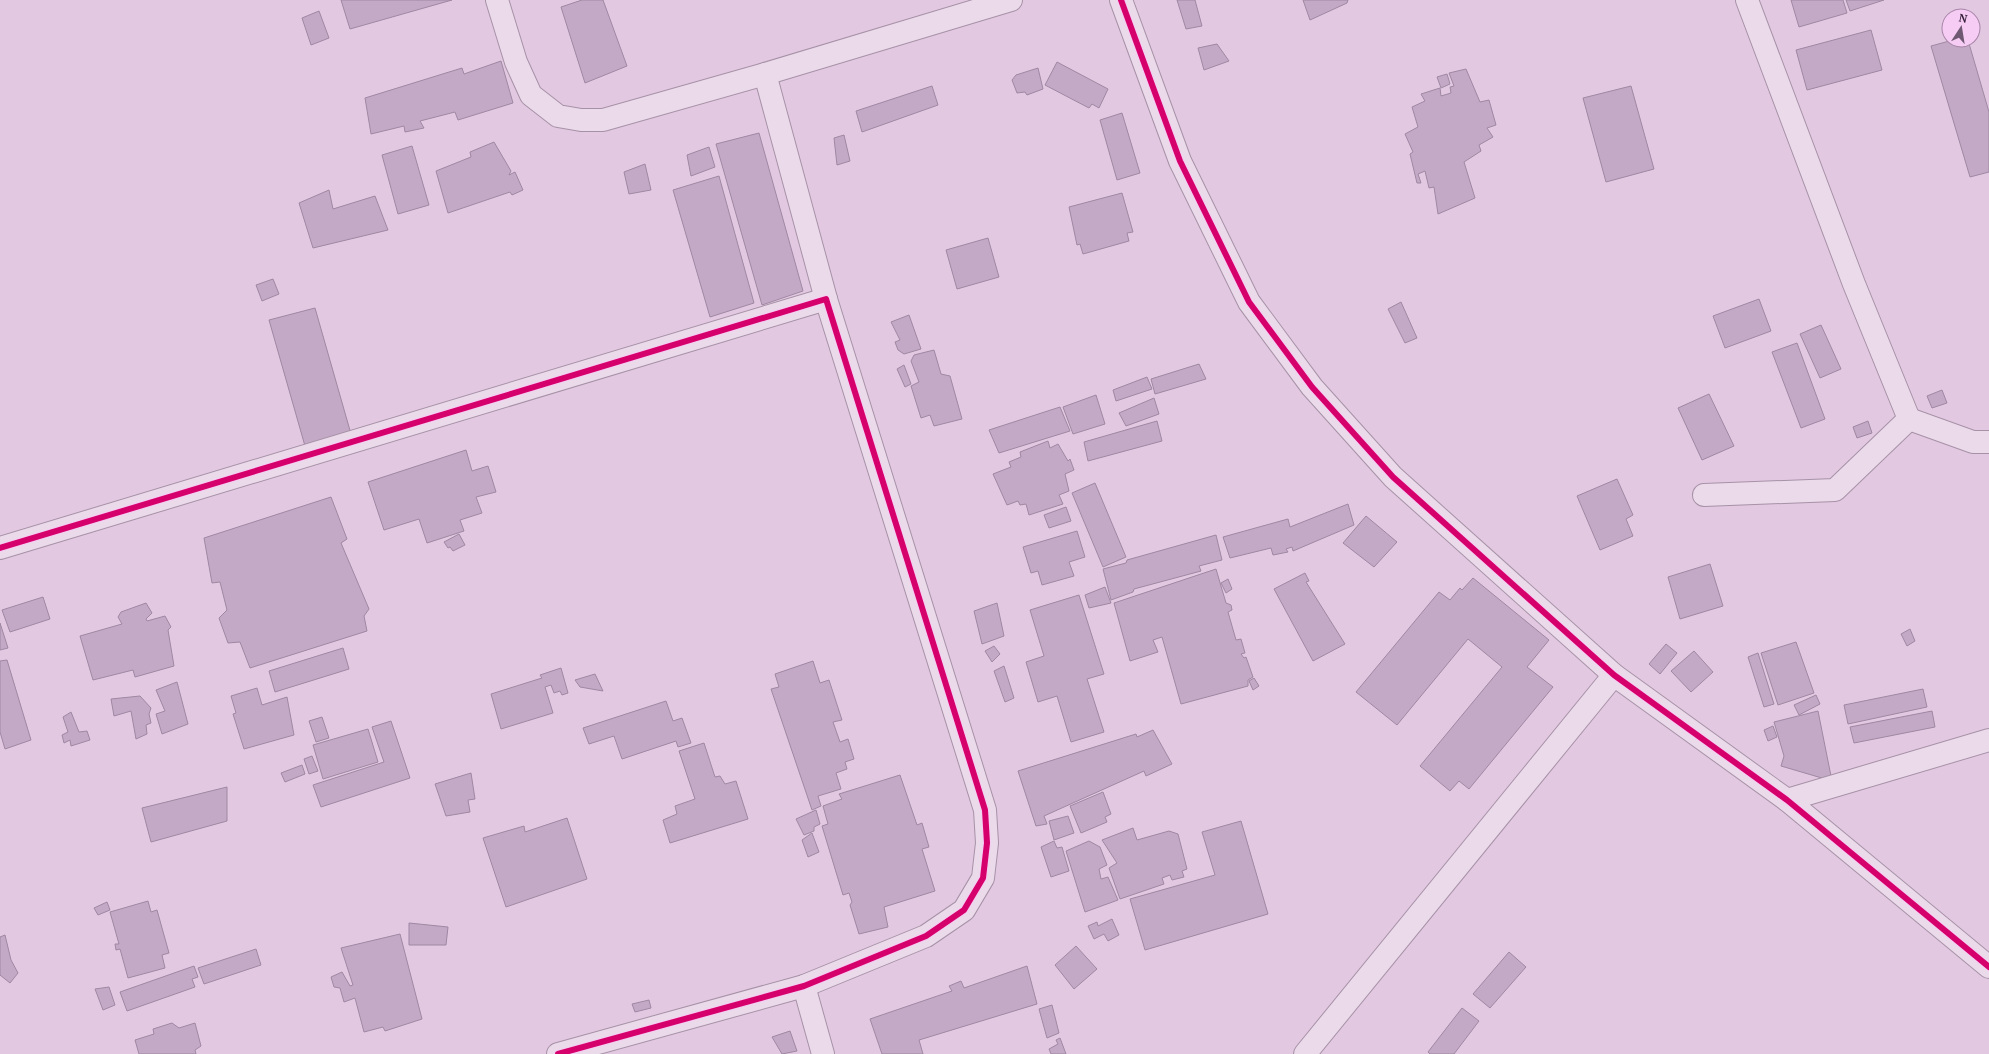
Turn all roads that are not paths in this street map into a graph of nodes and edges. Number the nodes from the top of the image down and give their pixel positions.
1 (497, 0) edge
2 (1011, 0) edge
3 (1121, 0) edge
4 (1747, 0) edge
5 (765, 74) junction
6 (826, 299) junction
7 (1909, 419) junction
8 (1989, 442) edge
9 (1704, 495) dead end
10 (0, 548) edge
11 (1614, 675) junction
12 (1989, 740) edge
13 (1787, 800) junction
14 (1989, 967) edge
15 (804, 986) junction
16 (558, 1054) edge
17 (823, 1054) edge
18 (1304, 1054) edge

1 - 5 street
2 - 5 street
3 - 11 street
4 - 7 street
5 - 6 street
6 - 10 street
6 - 15 street
7 - 8 street
7 - 9 street
11 - 13 street
11 - 18 street
12 - 13 street
13 - 14 street
15 - 16 street
15 - 17 street

